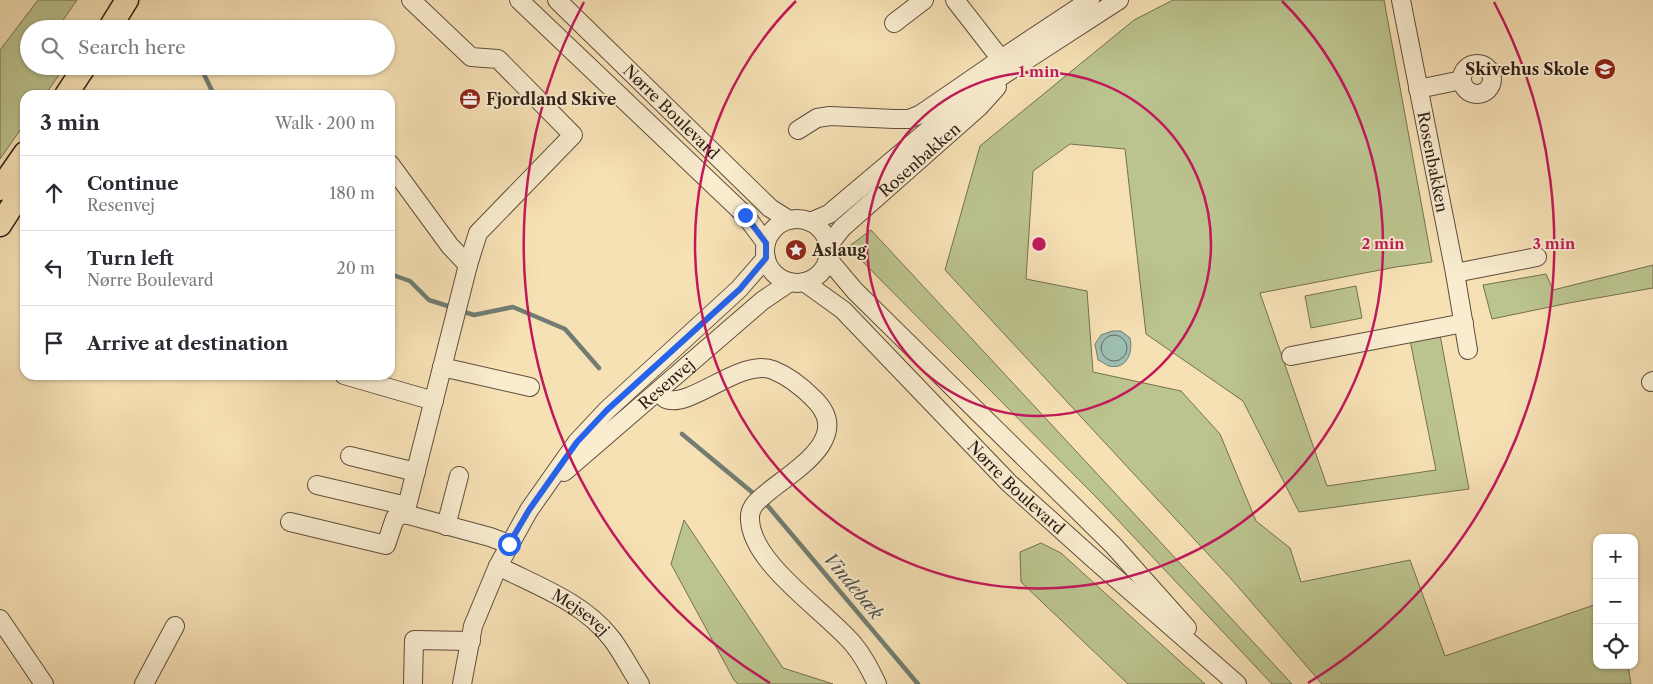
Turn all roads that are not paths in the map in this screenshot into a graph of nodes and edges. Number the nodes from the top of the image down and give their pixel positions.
1 (127, 0) edge
2 (141, 0) edge
3 (411, 0) edge
4 (519, 0) edge
5 (557, 0) edge
6 (924, 0) edge
7 (955, 0) edge
8 (1090, 0) edge
9 (1119, 0) edge
10 (1401, 0) edge
11 (115, 20) edge
12 (129, 20) edge
13 (894, 23) dead end
14 (1006, 65) junction
15 (79, 75) edge
16 (95, 75) edge
17 (1462, 80) dead end
18 (1418, 88) junction
19 (69, 90) edge
20 (86, 90) edge
21 (798, 130) dead end
22 (20, 160) edge
23 (395, 171) edge
24 (0, 189) edge
25 (20, 194) edge
26 (789, 220) junction
27 (810, 222) junction
28 (0, 225) edge
29 (766, 250) junction
30 (828, 252) junction
31 (1537, 257) dead end
32 (468, 265) junction
33 (1455, 273) junction
34 (797, 282) junction
35 (1464, 323) junction
36 (1468, 350) dead end
37 (1291, 356) dead end
38 (442, 367) junction
39 (375, 380) edge
40 (530, 387) dead end
41 (658, 391) junction
42 (434, 400) junction
43 (350, 456) dead end
44 (416, 472) junction
45 (459, 476) dead end
46 (317, 485) dead end
47 (544, 489) junction
48 (406, 510) junction
49 (290, 522) dead end
50 (446, 526) junction
51 (509, 544) junction
52 (498, 566) junction
53 (0, 619) edge
54 (175, 626) dead end
55 (470, 640) junction
56 (44, 684) edge
57 (144, 684) edge
58 (413, 684) edge
59 (462, 684) edge
60 (640, 684) edge
61 (877, 684) edge
62 (1238, 684) edge

1 - 11 main road
2 - 12 main road
3 - 32 street
4 - 29 street, Nørre Boulevard
5 - 26 street, Nørre Boulevard
6 - 13 street
7 - 14 street
8 - 14 street
9 - 14 street, Rosenbakken
10 - 18 street, Rosenbakken
14 - 21 street
14 - 27 street, Rosenbakken
14 - 30 street, Rosenbakken
15 - 19 main road
16 - 20 main road
17 - 18 street
18 - 33 street, Rosenbakken
22 - 24 main road
23 - 32 street
25 - 28 main road
26 - 27 street
26 - 29 street
27 - 30 street
29 - 34 street
29 - 47 street, Resenvej
30 - 34 street
30 - 62 street, Nørre Boulevard
31 - 33 street
32 - 38 street
33 - 35 street, Rosenbakken
34 - 41 street, Resenvej
34 - 62 street, Nørre Boulevard
35 - 36 street, Rosenbakken
35 - 37 street
38 - 40 street
38 - 42 street
39 - 42 street
41 - 47 street, Resenvej
41 - 61 street
42 - 44 street
43 - 44 street
44 - 48 street
45 - 50 street
46 - 48 street
47 - 51 street, Resenvej
48 - 49 street
48 - 50 street
50 - 51 street
51 - 52 street, Resenvej
52 - 55 street, Resenvej
52 - 60 street, Mejsevej
53 - 56 street
54 - 57 street
55 - 58 street
55 - 59 street, Resenvej

